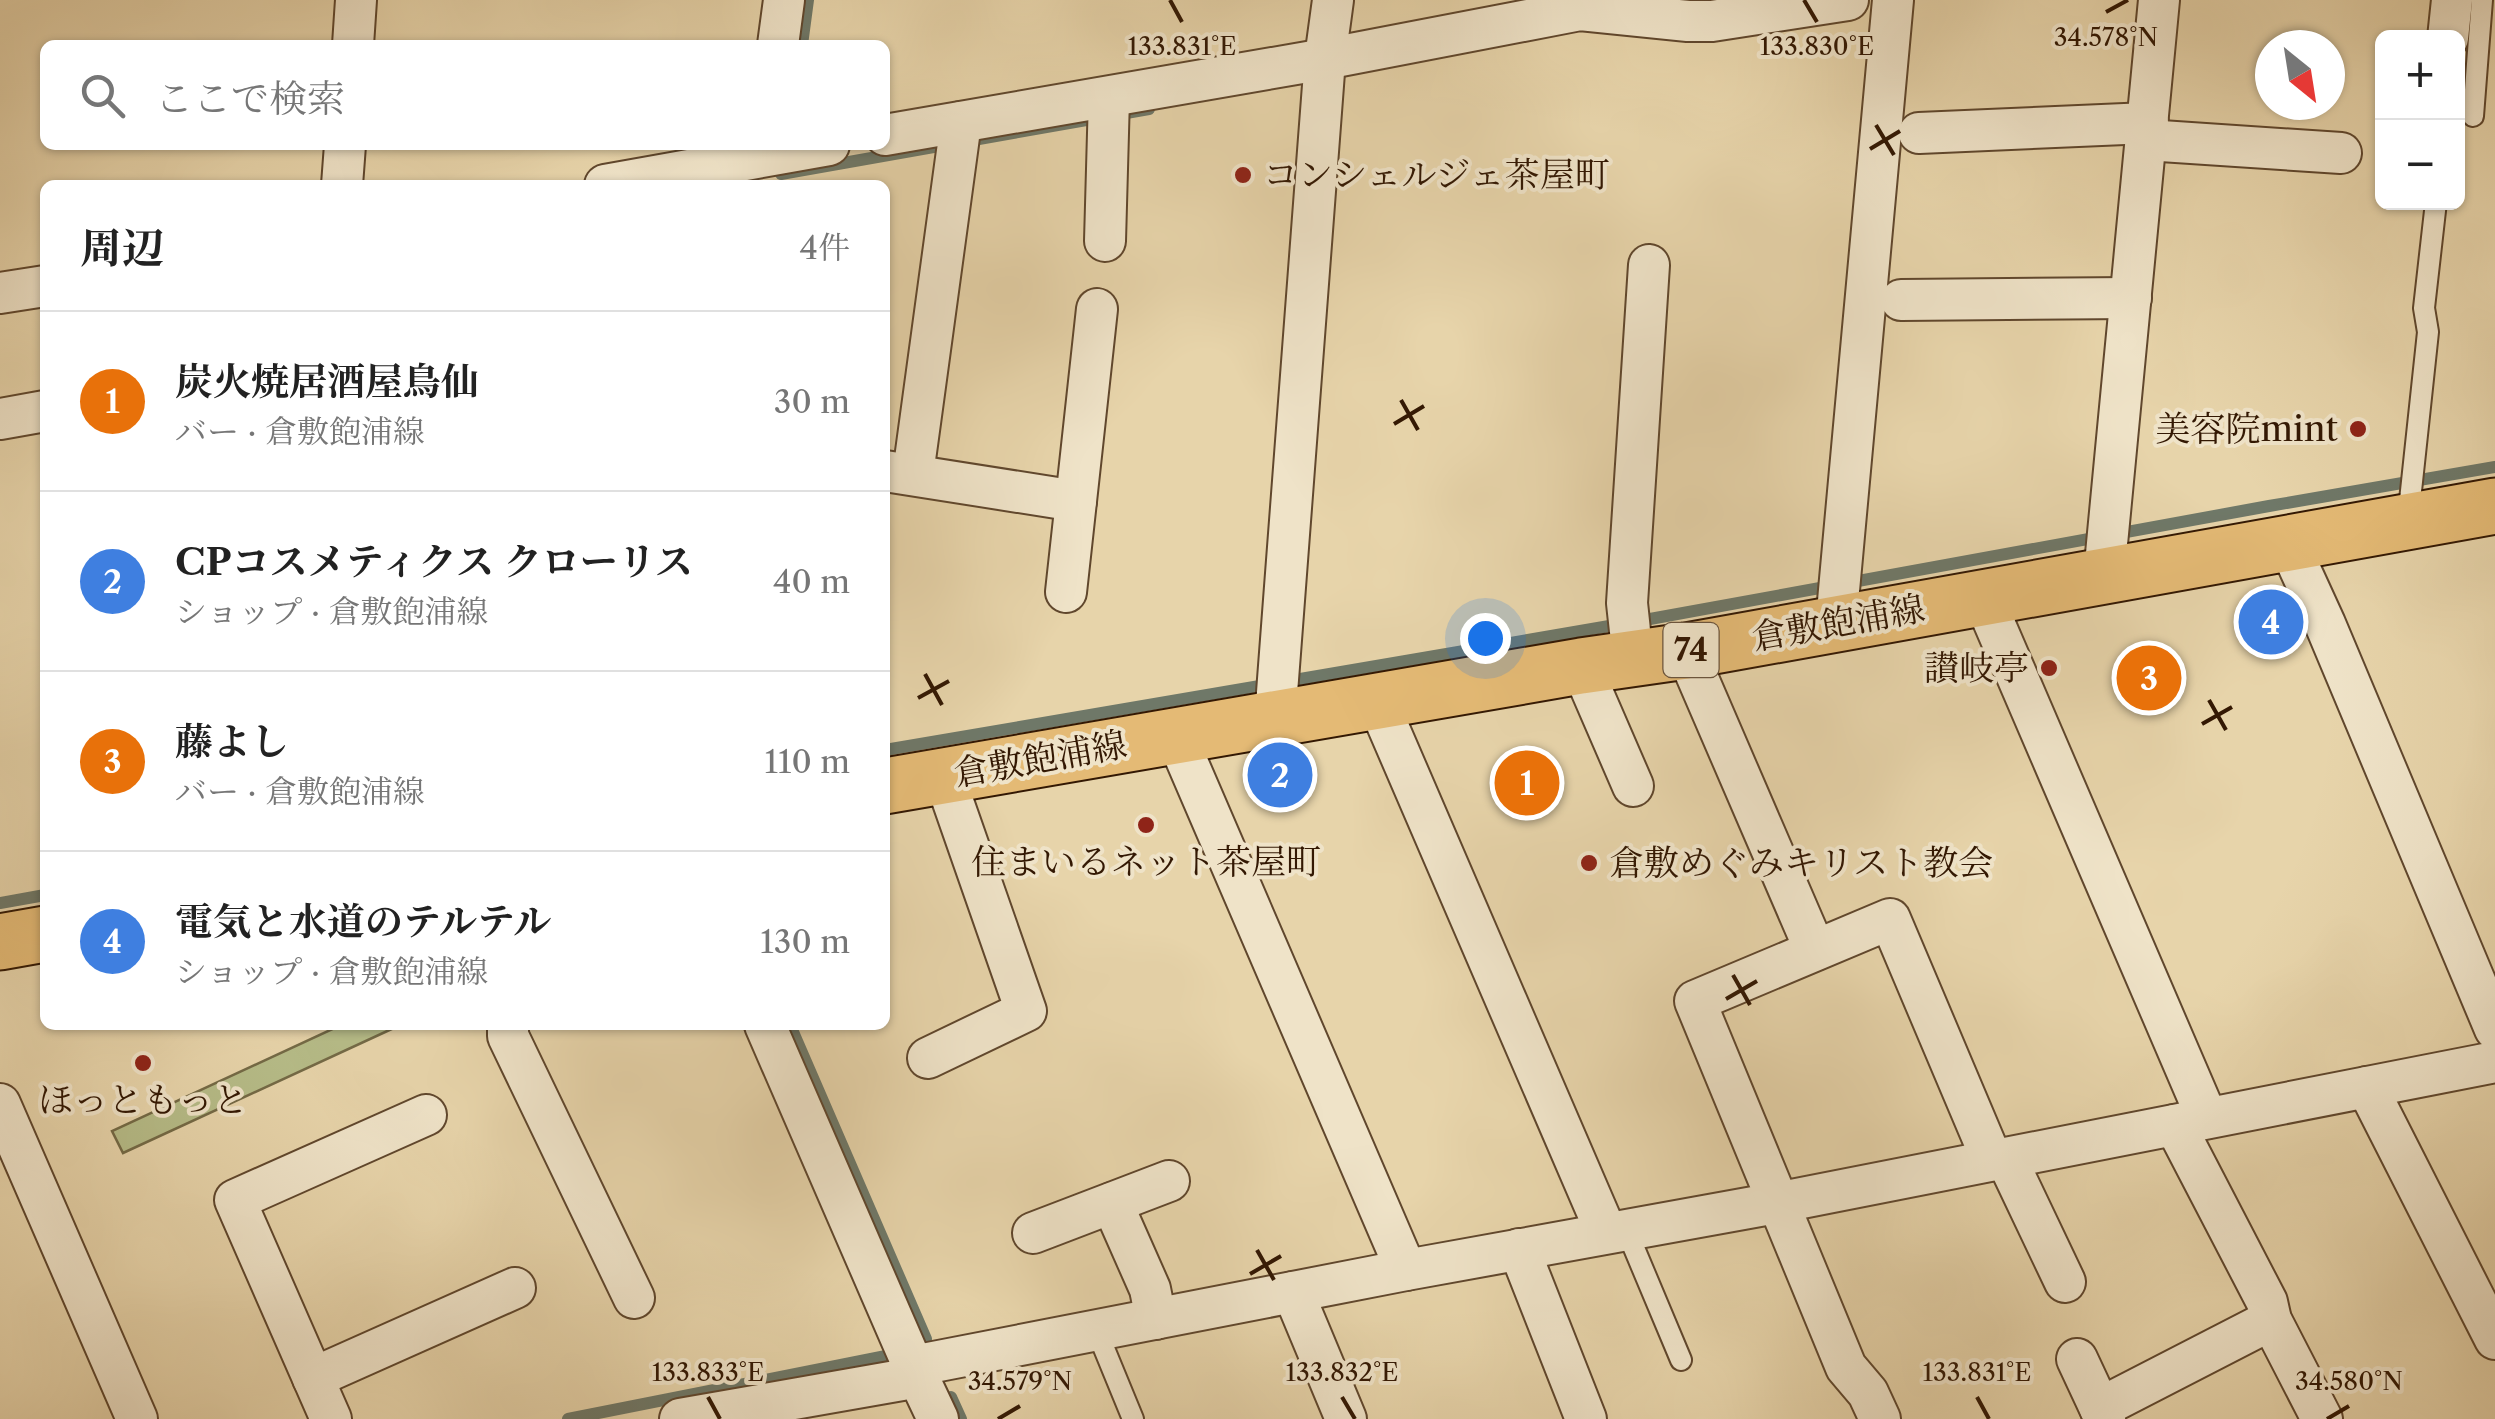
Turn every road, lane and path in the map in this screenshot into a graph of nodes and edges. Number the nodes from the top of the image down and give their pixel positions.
1 (356, 0) edge
2 (784, 0) edge
3 (1334, 0) edge
4 (1848, 0) edge
5 (1894, 0) edge
6 (2160, 0) edge
7 (2452, 0) edge
8 (2482, 0) edge
9 (2449, 30) edge
10 (353, 40) edge
11 (779, 40) edge
12 (1325, 58) junction
13 (1109, 112) junction
14 (2473, 116) dead end
15 (2147, 132) junction
16 (1919, 133) dead end
17 (890, 135) edge
18 (959, 137) junction
19 (345, 150) edge
20 (2341, 153) dead end
21 (780, 156) edge
22 (342, 180) edge
23 (635, 180) edge
24 (2435, 210) edge
25 (1105, 240) dead end
26 (1650, 265) dead end
27 (40, 287) edge
28 (0, 293) edge
29 (2131, 298) junction
30 (1902, 300) dead end
31 (1098, 309) dead end
32 (40, 411) edge
33 (0, 419) edge
34 (899, 473) edge
35 (2411, 494) junction
36 (1076, 501) junction
37 (2495, 507) edge
38 (2288, 543) junction
39 (2107, 548) junction
40 (1066, 592) dead end
41 (1838, 596) junction
42 (1983, 598) junction
43 (1618, 642) junction
44 (1686, 650) junction
45 (1277, 694) junction
46 (1377, 701) junction
47 (1176, 736) junction
48 (944, 776) junction
49 (890, 785) edge
50 (1632, 786) dead end
51 (40, 935) edge
52 (0, 942) edge
53 (1815, 950) junction
54 (2495, 1028) edge
55 (508, 1030) edge
56 (767, 1030) edge
57 (928, 1058) dead end
58 (2495, 1062) edge
59 (2367, 1087) junction
60 (0, 1104) edge
61 (2195, 1113) junction
62 (426, 1114) dead end
63 (1992, 1151) junction
64 (1170, 1181) dead end
65 (1772, 1192) junction
66 (1112, 1203) junction
67 (1607, 1223) junction
68 (1033, 1233) dead end
69 (1518, 1249) junction
70 (1401, 1258) junction
71 (2065, 1282) dead end
72 (514, 1288) dead end
73 (1293, 1292) junction
74 (634, 1298) dead end
75 (1154, 1306) junction
76 (2270, 1320) junction
77 (1099, 1329) junction
78 (2495, 1339) edge
79 (2077, 1359) dead end
80 (1681, 1360) dead end
81 (913, 1366) junction
82 (312, 1378) junction
83 (2103, 1414) edge
84 (137, 1419) edge
85 (331, 1419) edge
86 (682, 1419) edge
87 (938, 1419) edge
88 (1134, 1419) edge
89 (1346, 1419) edge
90 (1586, 1419) edge
91 (1880, 1419) edge
92 (2322, 1419) edge

1 - 10 street
2 - 11 street
3 - 12 street
4 - 12 street
5 - 41 street
6 - 15 street
7 - 9 street
8 - 14 lane
12 - 13 street
12 - 45 street
13 - 18 street
13 - 25 street
15 - 16 street
15 - 20 street
15 - 29 street
17 - 18 street
18 - 34 street
19 - 22 street
21 - 23 street
24 - 35 lane
26 - 43 street
27 - 28 street
29 - 30 street
29 - 39 street
31 - 36 street
32 - 33 street
34 - 36 street
35 - 37 main road, 倉敷飽浦線 / 74
35 - 38 main road, 倉敷飽浦線 / 74
36 - 40 street
38 - 39 main road, 倉敷飽浦線 / 74
38 - 54 street
39 - 42 main road, 倉敷飽浦線 / 74
41 - 42 main road, 倉敷飽浦線 / 74
41 - 44 main road, 倉敷飽浦線 / 74
42 - 61 street
43 - 44 main road, 倉敷飽浦線 / 74
43 - 46 main road, 倉敷飽浦線 / 74
43 - 50 street
44 - 53 street
45 - 46 main road, 倉敷飽浦線 / 74
45 - 47 main road, 倉敷飽浦線 / 74
46 - 67 street
47 - 48 main road, 倉敷飽浦線 / 74
47 - 70 street
48 - 49 main road, 倉敷飽浦線 / 74
48 - 57 street
51 - 52 main road
53 - 63 street
53 - 65 street
55 - 74 street
56 - 81 street
58 - 59 street
59 - 61 street
59 - 78 street
60 - 84 street
61 - 63 street
61 - 76 street
62 - 82 street
63 - 65 street
63 - 71 street
64 - 66 street
65 - 67 street
65 - 91 street
66 - 68 street
66 - 75 street
67 - 69 street
67 - 80 lane
69 - 70 street
69 - 90 street
70 - 73 street
72 - 82 street
73 - 75 street
73 - 89 street
75 - 77 street
76 - 83 street
76 - 92 street
77 - 81 street
77 - 88 lane
79 - 83 street
81 - 86 street
81 - 87 street
82 - 85 street

